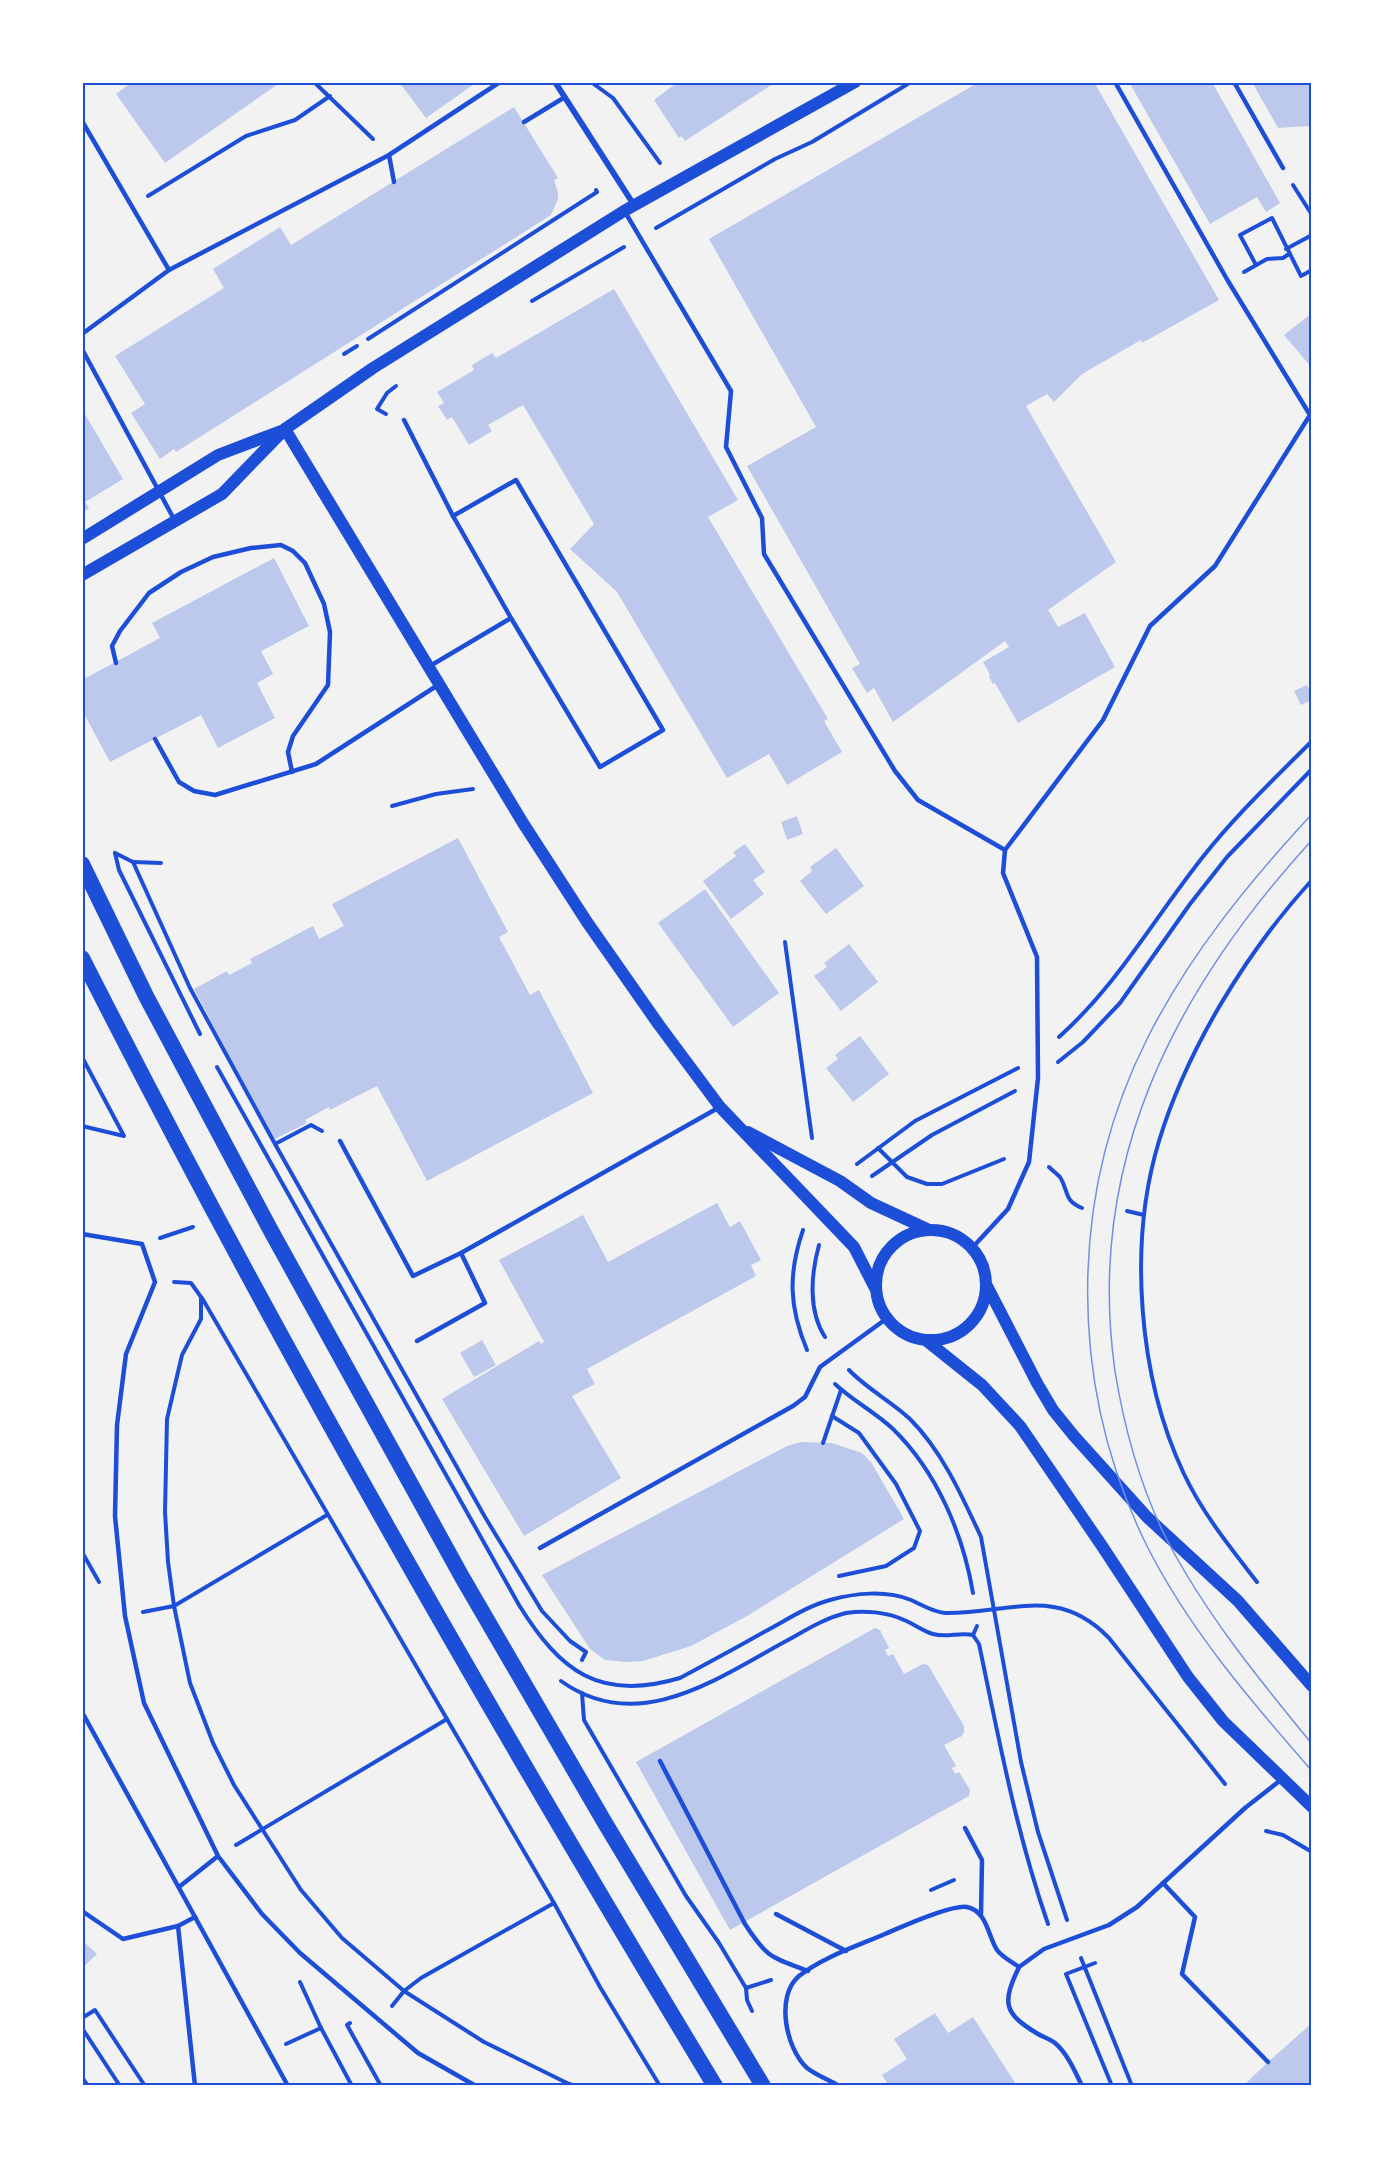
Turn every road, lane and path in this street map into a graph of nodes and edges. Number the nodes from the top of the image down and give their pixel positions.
1 (314, 82) edge
2 (500, 82) edge
3 (555, 82) edge
4 (591, 82) edge
5 (855, 82) edge
6 (911, 82) edge
7 (1115, 82) edge
8 (1234, 82) edge
9 (330, 96) junction
10 (565, 96) junction
11 (82, 121) edge
12 (524, 122) dead end
13 (389, 154) junction
14 (661, 164) dead end
15 (1283, 168) joint
16 (394, 182) dead end
17 (592, 183) dead end
18 (132, 206) junction
19 (629, 208) junction
20 (681, 213) dead end
21 (1311, 215) edge
22 (1311, 235) edge
23 (1286, 249) junction
24 (1289, 254) junction
25 (1267, 259) dead end
26 (1256, 265) dead end
27 (169, 270) junction
28 (1311, 270) edge
29 (82, 334) edge
30 (82, 350) edge
31 (344, 354) dead end
32 (1311, 416) edge
33 (404, 420) dead end
34 (285, 429) junction
35 (158, 492) junction
36 (453, 516) junction
37 (176, 521) junction
38 (82, 539) edge
39 (82, 575) edge
40 (511, 618) junction
41 (116, 663) dead end
42 (430, 666) junction
43 (440, 683) junction
44 (155, 739) dead end
45 (1311, 741) edge
46 (1311, 769) edge
47 (292, 772) junction
48 (496, 778) junction
49 (392, 806) dead end
50 (1005, 850) junction
51 (133, 862) junction
52 (161, 863) dead end
53 (82, 864) edge
54 (1311, 880) edge
55 (785, 942) dead end
56 (82, 958) edge
57 (1059, 1037) dead end
58 (202, 1038) dead end
59 (82, 1057) edge
60 (212, 1058) dead end
61 (1056, 1064) dead end
62 (1019, 1068) dead end
63 (1017, 1090) dead end
64 (720, 1107) junction
65 (82, 1126) edge
66 (739, 1127) junction
67 (812, 1139) dead end
68 (340, 1141) joint
69 (275, 1144) junction
70 (878, 1148) junction
71 (1004, 1159) dead end
72 (891, 1162) junction
73 (855, 1166) dead end
74 (1049, 1167) dead end
75 (854, 1192) junction
76 (1082, 1208) dead end
77 (1127, 1212) dead end
78 (1144, 1215) junction
79 (831, 1222) junction
80 (804, 1225) dead end
81 (195, 1227) dead end
82 (927, 1229) junction
83 (82, 1234) edge
84 (142, 1244) junction
85 (972, 1248) junction
86 (461, 1253) junction
87 (155, 1282) junction
88 (987, 1286) junction
89 (875, 1288) junction
90 (201, 1297) junction
91 (886, 1319) junction
92 (417, 1341) dead end
93 (927, 1341) junction
94 (837, 1354) junction
95 (820, 1366) junction
96 (841, 1390) junction
97 (832, 1416) junction
98 (823, 1443) dead end
99 (327, 1515) junction
100 (540, 1548) dead end
101 (839, 1576) dead end
102 (1262, 1589) dead end
103 (973, 1593) dead end
104 (174, 1606) junction
105 (995, 1609) junction
106 (125, 1616) junction
107 (977, 1626) dead end
108 (973, 1635) junction
109 (582, 1660) dead end
110 (561, 1681) dead end
111 (572, 1681) dead end
112 (569, 1686) junction
113 (1311, 1686) edge
114 (582, 1693) junction
115 (82, 1712) edge
116 (447, 1719) junction
117 (660, 1761) dead end
118 (1282, 1779) junction
119 (1225, 1784) dead end
120 (1311, 1807) edge
121 (965, 1828) dead end
122 (261, 1829) junction
123 (1266, 1831) dead end
124 (1311, 1852) edge
125 (219, 1856) junction
126 (1163, 1883) junction
127 (179, 1887) junction
128 (554, 1903) junction
129 (1063, 1910) dead end
130 (82, 1911) edge
131 (776, 1914) dead end
132 (981, 1914) junction
133 (195, 1917) junction
134 (1048, 1924) dead end
135 (178, 1926) junction
136 (846, 1951) junction
137 (300, 1953) junction
138 (1095, 1963) dead end
139 (1019, 1967) junction
140 (1084, 1967) junction
141 (808, 1971) junction
142 (404, 1991) junction
143 (368, 2010) junction
144 (82, 2018) edge
145 (755, 2018) dead end
146 (82, 2028) edge
147 (321, 2028) junction
148 (270, 2052) junction
149 (1268, 2062) dead end
150 (82, 2077) edge
151 (88, 2085) edge
152 (120, 2085) edge
153 (145, 2085) edge
154 (195, 2085) edge
155 (288, 2085) edge
156 (352, 2085) edge
157 (381, 2085) edge
158 (476, 2085) edge
159 (577, 2085) edge
160 (660, 2085) edge
161 (715, 2085) edge
162 (763, 2085) edge
163 (839, 2085) edge
164 (1082, 2085) edge
165 (1112, 2085) edge
166 (1132, 2085) edge

1 - 9 path
2 - 13 lane
3 - 10 street
4 - 14 path
5 - 19 main road
6 - 20 path
7 - 32 lane
8 - 15 lane
9 - 13 path
9 - 18 path
10 - 12 lane
10 - 19 street
11 - 18 lane
13 - 16 lane
13 - 27 lane
15 - 21 path
17 - 31 path
18 - 27 lane
19 - 34 main road
19 - 50 lane
22 - 23 path
23 - 24 path
23 - 26 path
24 - 25 path
24 - 28 path
27 - 29 lane
30 - 35 lane
32 - 50 lane
33 - 36 lane
34 - 35 main road
34 - 37 main road
34 - 42 main road
35 - 37 lane
35 - 38 main road
36 - 40 lane
36 - 40 lane
37 - 39 main road
40 - 42 lane
41 - 47 lane
42 - 43 main road
43 - 47 lane
43 - 48 main road
44 - 47 lane
45 - 57 path
46 - 61 path
48 - 49 path
48 - 64 main road
50 - 85 lane
51 - 52 path
51 - 58 path
51 - 69 path
53 - 162 highway
54 - 78 path
55 - 67 path
56 - 161 highway
59 - 65 path
60 - 105 path
62 - 70 path
63 - 72 path
64 - 66 main road
64 - 86 lane
66 - 75 main road
66 - 79 main road
68 - 69 path
68 - 86 lane
69 - 109 path
70 - 72 path
70 - 73 path
71 - 72 path
72 - 75 path
74 - 76 path
75 - 82 main road
77 - 78 path
78 - 102 path
79 - 89 main road
79 - 94 path
80 - 95 path
81 - 84 path
82 - 85 main road
82 - 89 main road
83 - 84 lane
84 - 87 lane
85 - 88 main road
86 - 92 lane
87 - 90 path
87 - 106 lane
88 - 93 main road
88 - 113 main road
89 - 91 main road
90 - 99 path
90 - 104 path
91 - 93 main road
91 - 94 lane
93 - 118 main road
94 - 95 lane
94 - 105 path
95 - 96 path
95 - 100 lane
96 - 97 path
96 - 103 path
97 - 98 path
97 - 101 path
99 - 104 path
99 - 116 path
104 - 106 path
104 - 122 path
105 - 119 path
105 - 129 path
106 - 125 lane
107 - 108 path
108 - 114 path
108 - 134 path
110 - 112 path
111 - 112 path
112 - 114 path
114 - 145 path
115 - 127 lane
116 - 122 path
116 - 128 path
117 - 141 lane
118 - 120 main road
118 - 126 lane
121 - 132 lane
122 - 125 path
122 - 142 path
123 - 124 path
125 - 127 lane
125 - 137 lane
126 - 139 lane
126 - 149 lane
127 - 133 lane
128 - 142 path
128 - 160 path
130 - 135 lane
131 - 136 lane
132 - 136 lane
132 - 139 lane
133 - 135 lane
133 - 148 lane
135 - 154 lane
136 - 141 lane
137 - 143 lane
137 - 147 path
138 - 140 path
139 - 164 lane
140 - 165 path
140 - 166 path
141 - 163 lane
142 - 159 path
143 - 157 path
143 - 158 lane
144 - 153 path
146 - 152 path
147 - 148 path
147 - 156 path
148 - 155 lane
150 - 151 path

